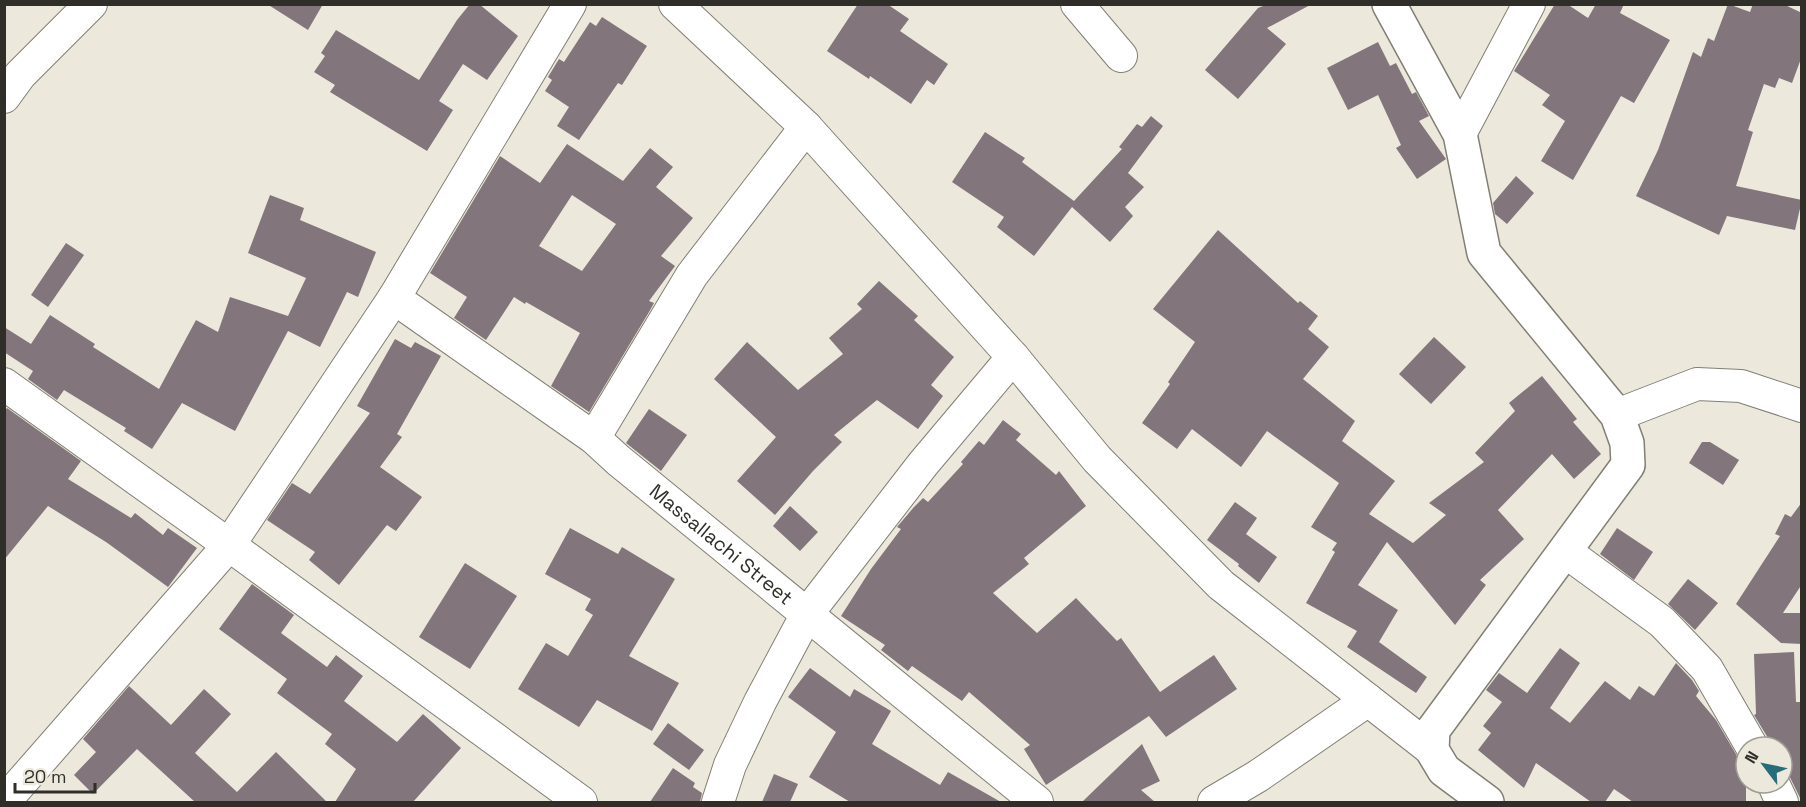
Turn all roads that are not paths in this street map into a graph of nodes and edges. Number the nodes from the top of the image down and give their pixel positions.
1 (91, 4) edge
2 (570, 4) edge
3 (675, 4) edge
4 (1077, 4) edge
5 (1389, 4) edge
6 (1529, 4) edge
7 (1120, 56) dead end
8 (4, 97) edge
9 (806, 127) junction
10 (1460, 134) junction
11 (394, 298) junction
12 (1013, 357) junction
13 (4, 384) edge
14 (1802, 406) edge
15 (1617, 415) junction
16 (594, 438) junction
17 (229, 545) junction
18 (1566, 552) junction
19 (807, 614) junction
20 (1368, 700) junction
21 (1745, 735) edge
22 (1432, 750) junction
23 (4, 801) edge
24 (581, 802) edge
25 (718, 802) edge
26 (1037, 802) edge
27 (1214, 802) edge
28 (1487, 802) edge

1 - 8 street
2 - 11 street
3 - 9 street
4 - 7 street
5 - 10 street
6 - 10 street
9 - 12 street
9 - 16 street
10 - 15 street
11 - 16 street, Massallachi Street
11 - 17 street
12 - 19 street
12 - 20 street
13 - 17 street
14 - 15 street
15 - 18 street
16 - 19 street, Massallachi Street
17 - 23 street
17 - 24 street
18 - 21 street
18 - 22 street
19 - 25 street
19 - 26 street, Massallachi Street
20 - 22 street
20 - 27 street
22 - 28 street

